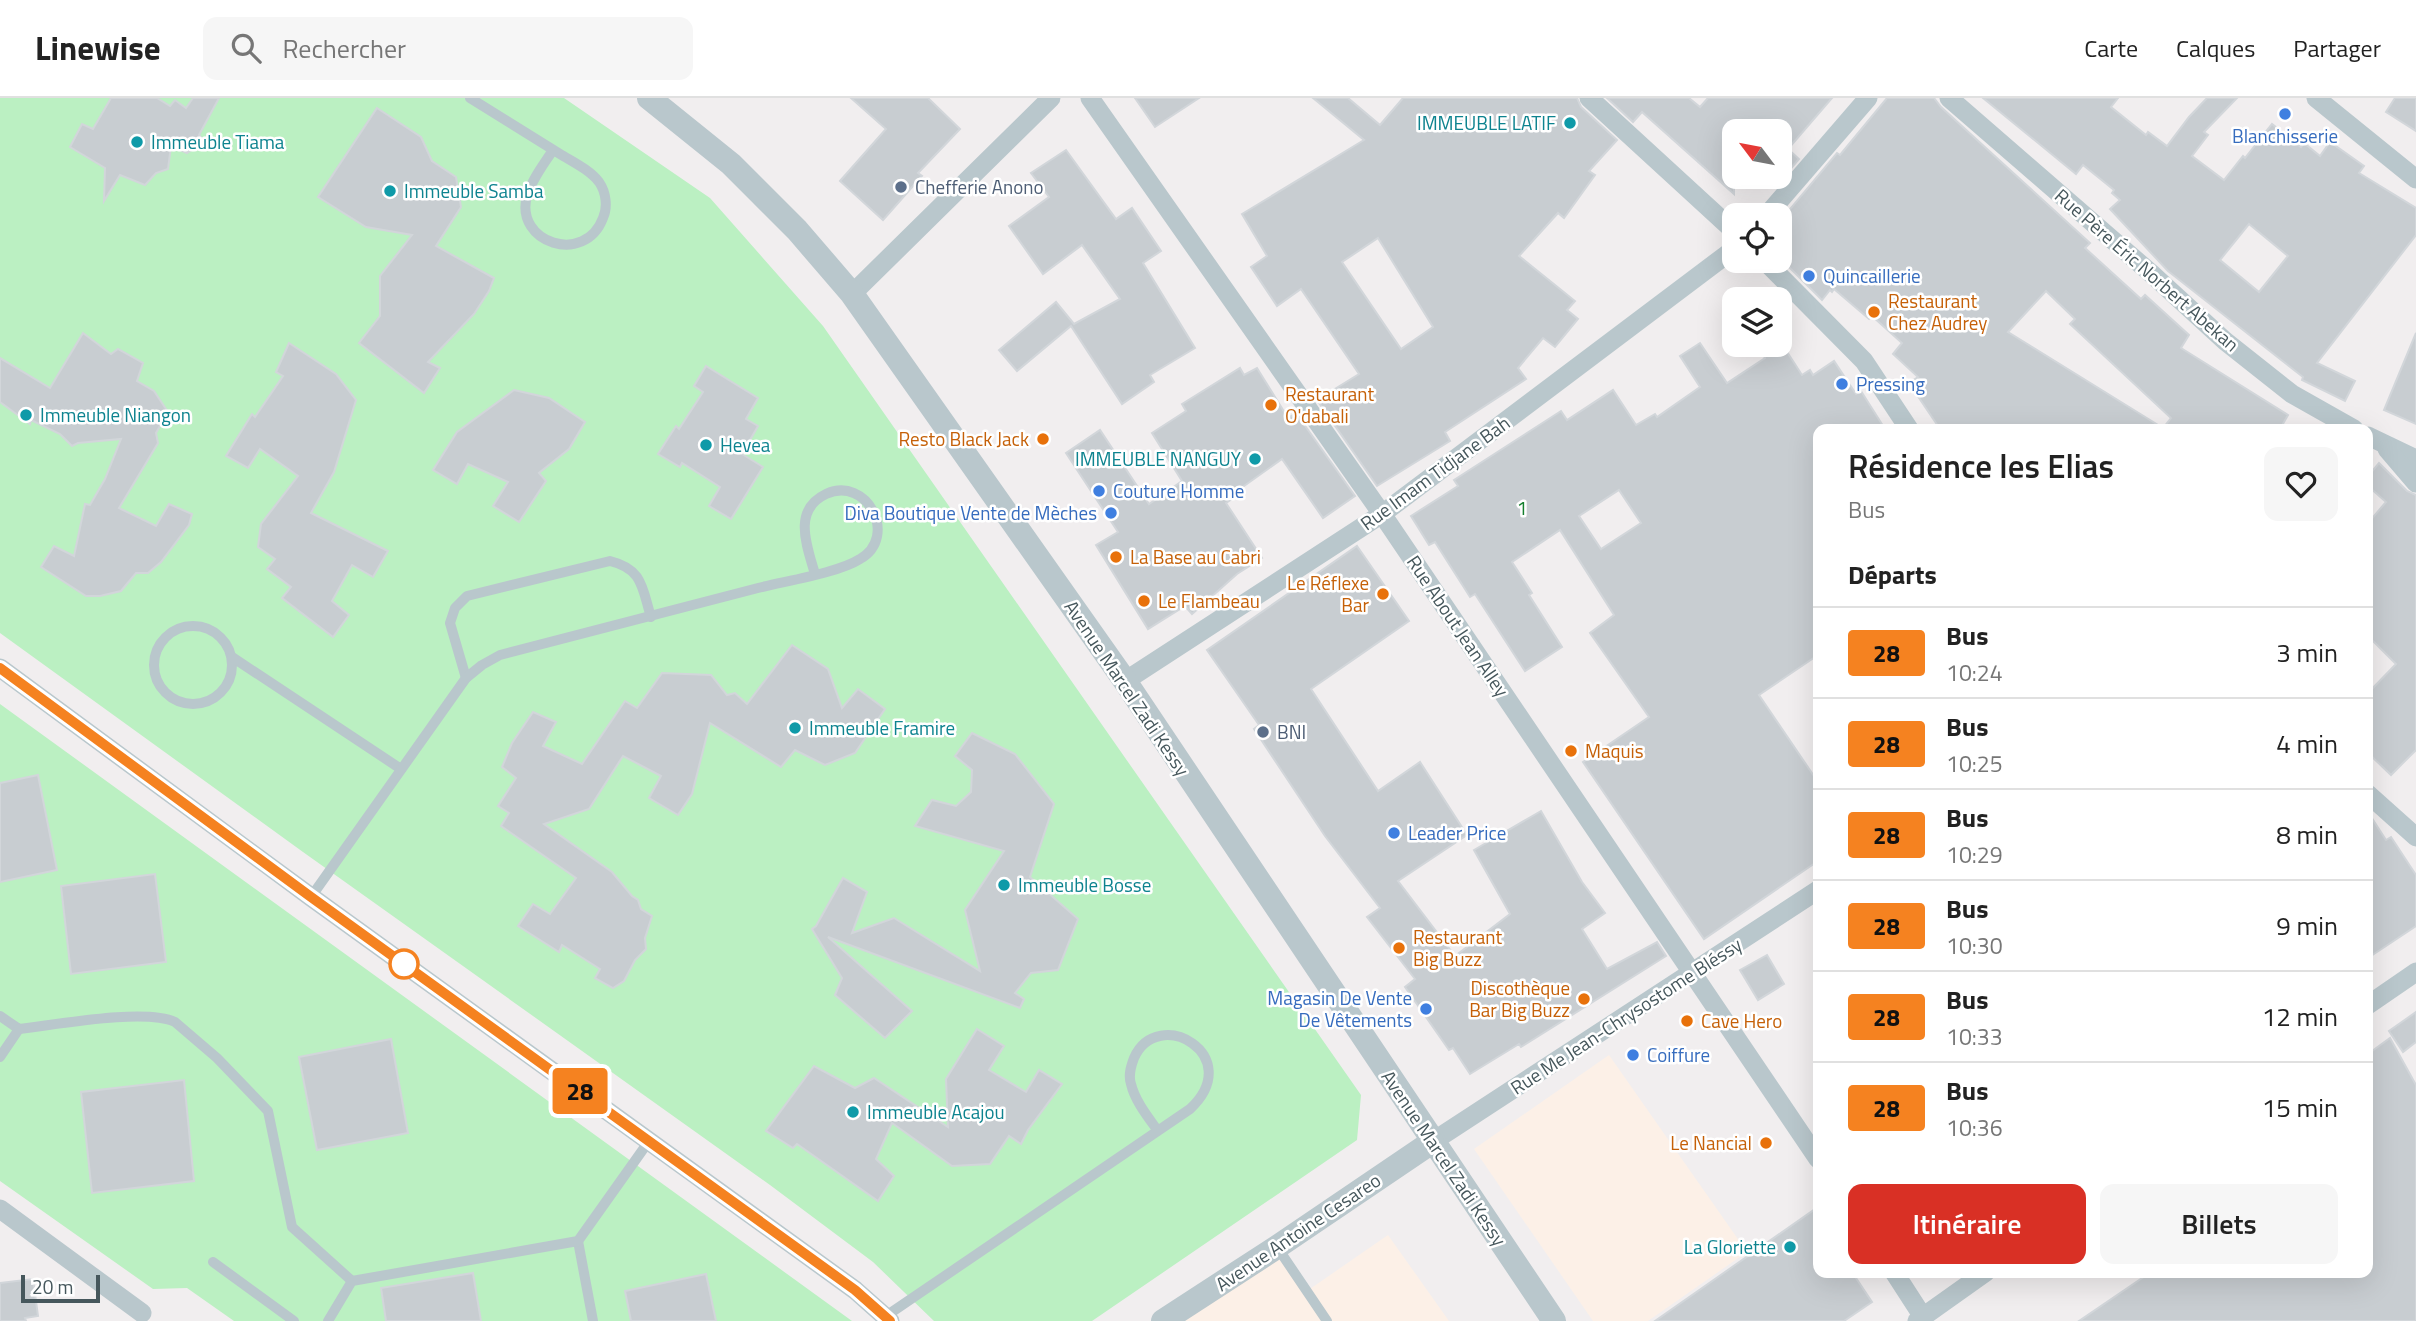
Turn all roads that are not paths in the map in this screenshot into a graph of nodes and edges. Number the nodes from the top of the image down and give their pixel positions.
1 (470, 98) edge
2 (649, 98) edge
3 (1051, 98) edge
4 (1090, 98) edge
5 (1589, 98) edge
6 (1868, 98) edge
7 (1950, 98) edge
8 (2316, 98) edge
9 (553, 150) junction
10 (2416, 179) edge
11 (1777, 203) edge
12 (1722, 220) edge
13 (1722, 258) edge
14 (1777, 273) edge
15 (852, 294) junction
16 (1906, 424) edge
17 (2345, 424) edge
18 (2376, 441) edge
19 (2416, 459) edge
20 (2416, 483) edge
21 (1382, 514) junction
22 (815, 574) junction
23 (651, 617) junction
24 (232, 657) junction
25 (0, 668) edge
26 (466, 678) junction
27 (1125, 681) junction
28 (401, 769) junction
29 (2373, 798) edge
30 (2416, 837) edge
31 (1813, 893) edge
32 (311, 897) junction
33 (1693, 972) junction
34 (2416, 972) edge
35 (2373, 1002) edge
36 (0, 1016) edge
37 (19, 1029) junction
38 (0, 1057) edge
39 (1158, 1132) junction
40 (649, 1141) junction
41 (1432, 1142) junction
42 (1813, 1152) edge
43 (0, 1209) edge
44 (578, 1241) junction
45 (1277, 1247) junction
46 (213, 1262) dead end
47 (1897, 1278) edge
48 (1978, 1278) edge
49 (352, 1281) junction
50 (142, 1313) dead end
51 (888, 1318) edge
52 (1920, 1319) edge
53 (294, 1321) edge
54 (328, 1321) edge
55 (593, 1321) edge
56 (1163, 1321) edge
57 (1327, 1321) edge
58 (1554, 1321) edge

1 - 9 lane
2 - 15 street, Avenue Marcel Zadi Kessy
3 - 15 street
4 - 21 street, Rue About Jean Alley
5 - 12 street
6 - 11 street
7 - 17 street, Rue Père Éric Norbert Abekan
8 - 10 street
9 - 9 lane
13 - 21 street, Rue Imam Tidjane Bah
14 - 16 street
15 - 27 street, Avenue Marcel Zadi Kessy
18 - 19 street
18 - 20 street
21 - 27 street, Rue Imam Tidjane Bah
21 - 33 street, Rue About Jean Alley
22 - 22 lane
22 - 23 lane
23 - 26 lane
23 - 26 lane
24 - 24 lane
24 - 28 lane
25 - 32 street
26 - 28 lane
27 - 41 street, Avenue Marcel Zadi Kessy
28 - 32 lane
29 - 30 street
31 - 33 street, Rue Me Jean-Chrysostome Bléssy
32 - 40 street
33 - 41 street, Rue Me Jean-Chrysostome Bléssy
33 - 42 street, Rue About Jean Alley
34 - 35 street
36 - 37 lane
37 - 38 lane
37 - 49 lane
39 - 39 lane
39 - 51 lane
40 - 44 lane
40 - 51 street
41 - 45 street, Avenue Antoine Cesareo
41 - 58 street, Avenue Marcel Zadi Kessy
43 - 50 street
44 - 49 lane
44 - 55 lane
45 - 56 street, Avenue Antoine Cesareo
45 - 57 lane
46 - 53 lane
47 - 52 street
48 - 52 street
49 - 54 lane

